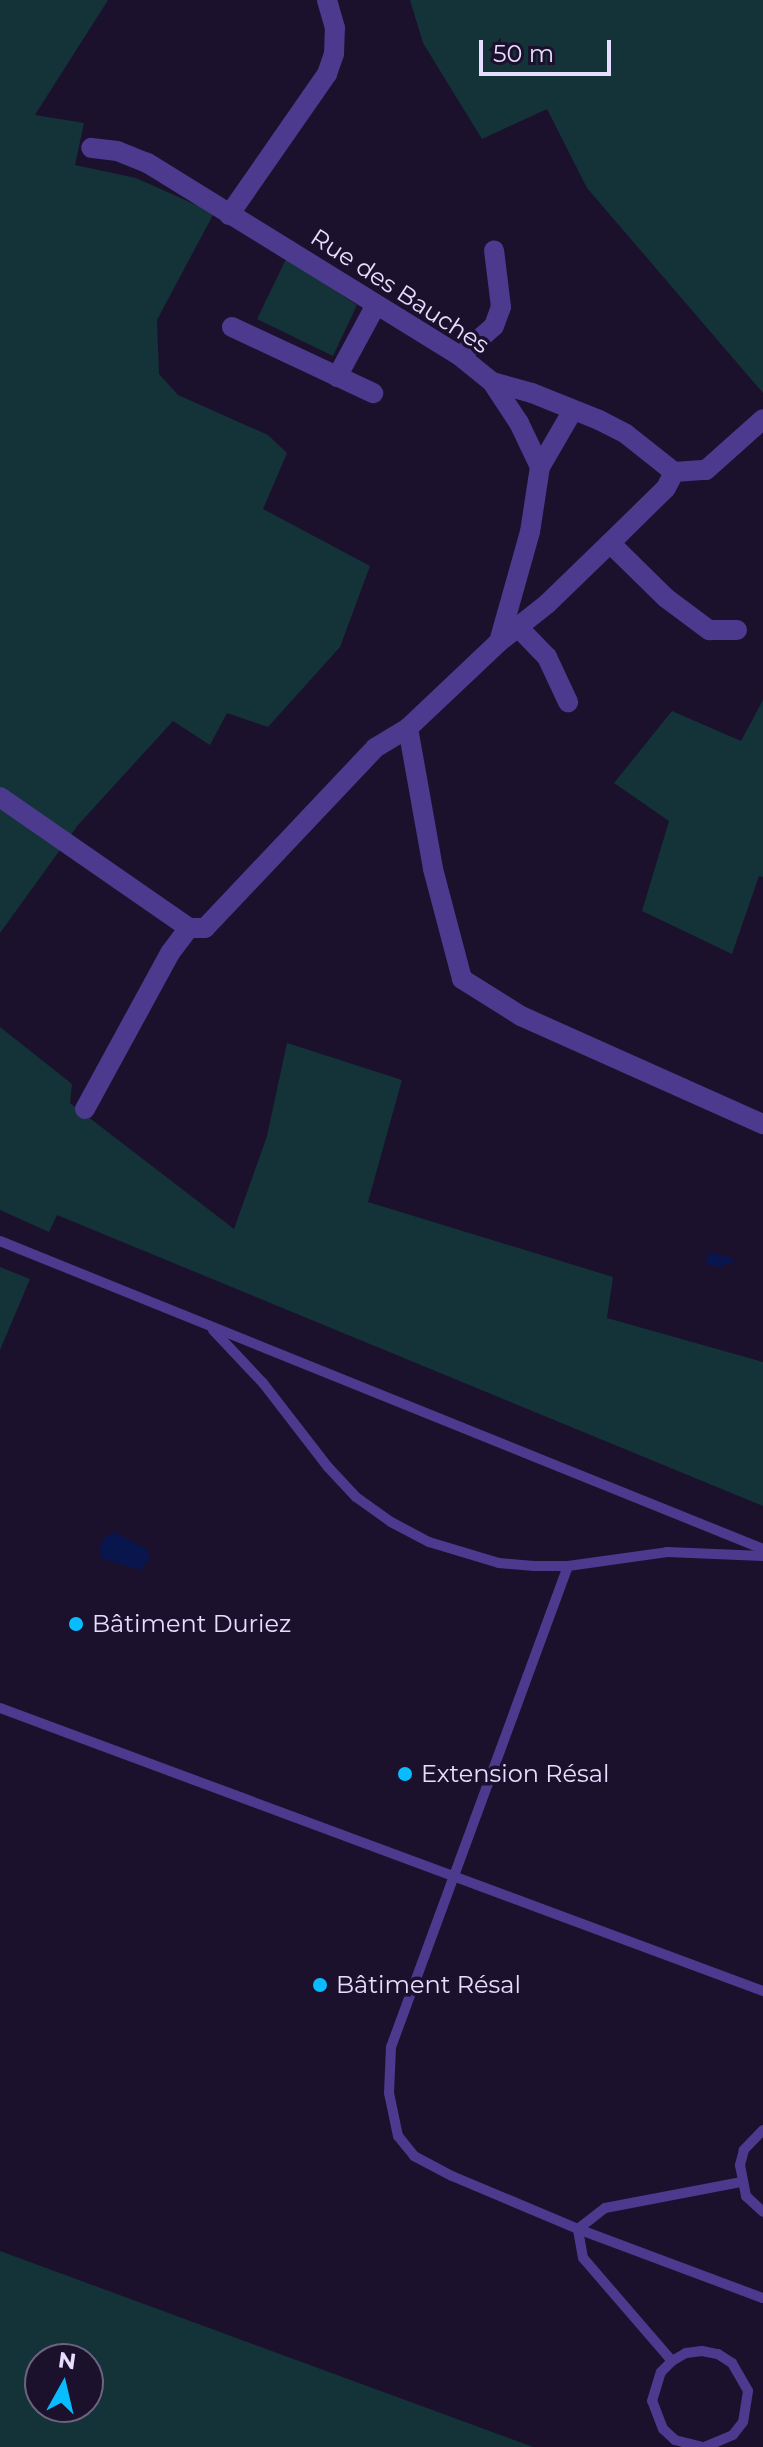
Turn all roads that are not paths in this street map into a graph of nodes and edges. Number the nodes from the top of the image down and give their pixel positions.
1 (327, 0) edge
2 (91, 148) dead end
3 (229, 215) junction
4 (494, 250) dead end
5 (376, 305) junction
6 (232, 327) dead end
7 (460, 356) junction
8 (337, 377) junction
9 (492, 382) junction
10 (373, 393) dead end
11 (573, 410) junction
12 (763, 419) edge
13 (540, 467) junction
14 (674, 472) junction
15 (610, 543) junction
16 (518, 627) junction
17 (737, 630) dead end
18 (499, 642) junction
19 (568, 702) dead end
20 (408, 728) junction
21 (0, 797) edge
22 (189, 928) junction
23 (85, 1109) dead end
24 (763, 1124) edge
25 (0, 1241) edge
26 (209, 1325) junction
27 (763, 1549) edge
28 (763, 1556) edge
29 (568, 1566) junction
30 (0, 1708) edge
31 (452, 1874) junction
32 (763, 1991) edge
33 (763, 2130) edge
34 (741, 2182) junction
35 (763, 2212) edge
36 (578, 2229) junction
37 (763, 2298) edge
38 (672, 2361) junction
39 (704, 2447) edge

1 - 3 street
2 - 3 street, Rue des Bauches
3 - 5 street, Rue des Bauches
4 - 7 street
5 - 7 street, Rue des Bauches
5 - 8 street
6 - 8 street
7 - 9 street, Rue des Bauches
8 - 10 street
9 - 11 street
9 - 13 street, Rue des Bauches
11 - 13 street
11 - 14 street
12 - 14 street
13 - 18 street
14 - 15 street
15 - 16 street
15 - 17 street
16 - 18 street
16 - 19 street
18 - 20 street
20 - 22 street
20 - 24 street
21 - 22 street
22 - 23 street
25 - 26 lane
26 - 27 lane
26 - 29 lane
28 - 29 lane
29 - 31 lane
30 - 31 lane
31 - 32 lane
31 - 36 lane
33 - 34 lane
34 - 35 lane
34 - 36 lane
36 - 37 lane
36 - 38 lane
38 - 39 lane
38 - 39 lane

